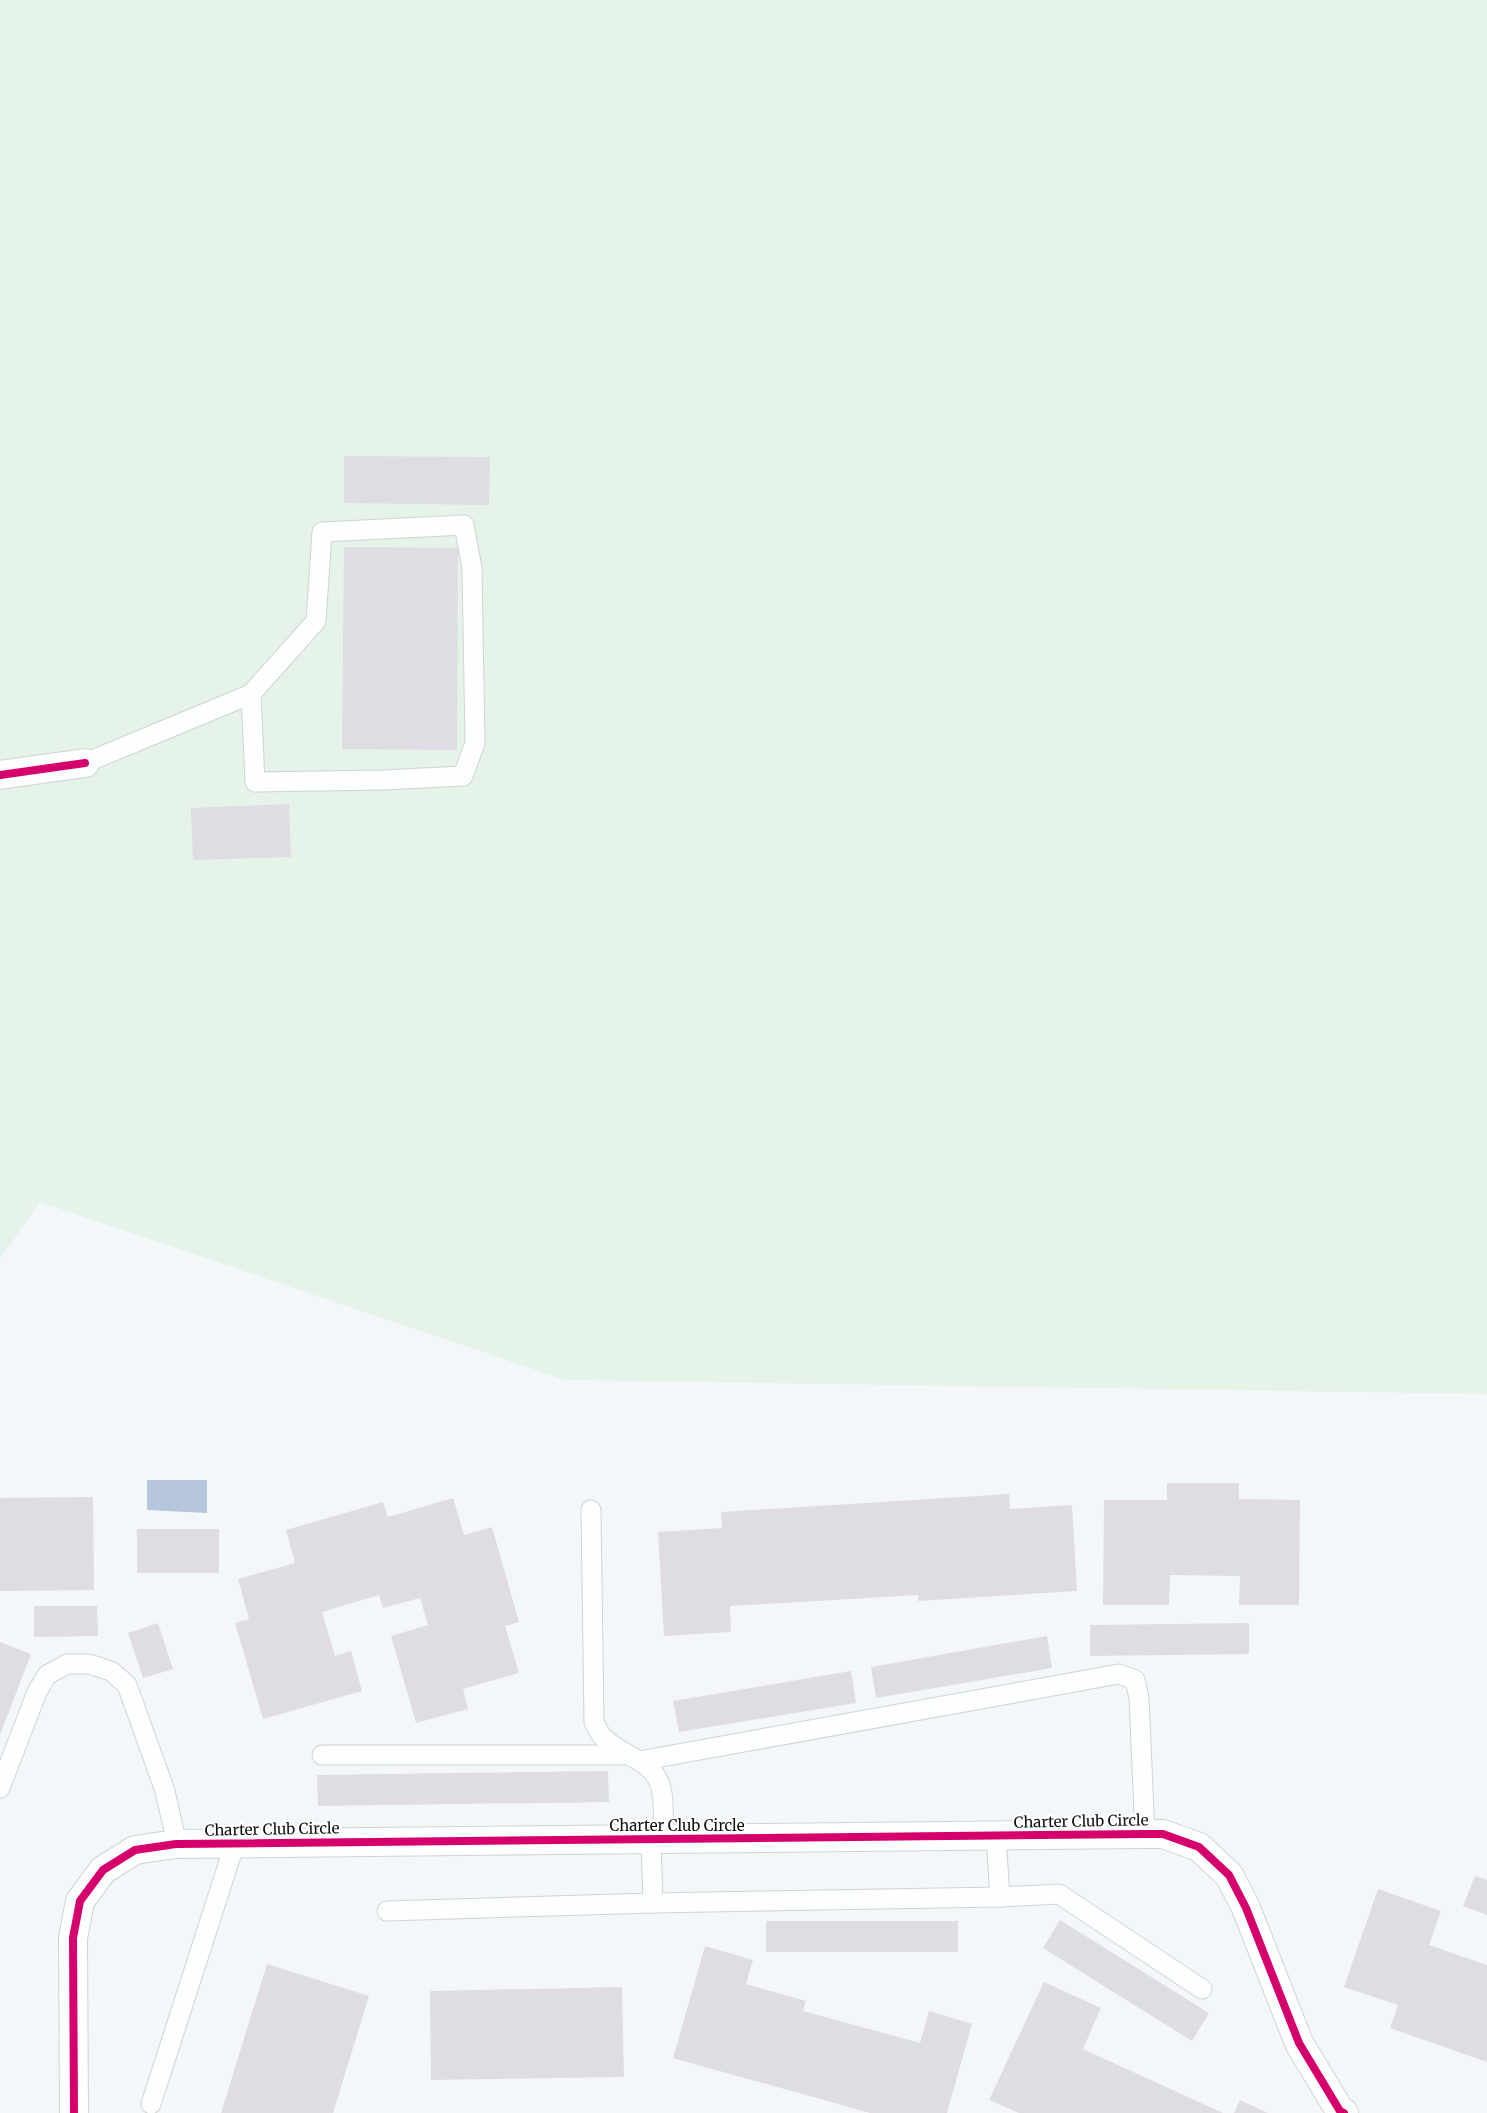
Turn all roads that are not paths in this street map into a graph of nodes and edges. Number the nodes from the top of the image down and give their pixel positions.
1 (251, 694) junction
2 (85, 763) joint
3 (0, 775) edge
4 (592, 1510) dead end
5 (322, 1755) dead end
6 (633, 1758) junction
7 (0, 1788) edge
8 (1145, 1834) junction
9 (996, 1836) junction
10 (657, 1839) junction
11 (235, 1843) junction
12 (177, 1844) junction
13 (1000, 1897) junction
14 (654, 1903) junction
15 (387, 1911) dead end
16 (1202, 1988) dead end
17 (150, 2104) dead end
18 (74, 2113) edge
19 (1344, 2113) edge

1 - 1 lane
1 - 2 lane
2 - 3 street
4 - 6 lane
5 - 6 lane
6 - 8 lane
6 - 10 lane
7 - 12 lane
8 - 9 street, Charter Club Circle
8 - 19 street, Charter Club Circle
9 - 10 street, Charter Club Circle
9 - 13 lane
10 - 11 street, Charter Club Circle
10 - 14 lane
11 - 12 street, Charter Club Circle
11 - 17 lane
12 - 18 street, Charter Club Circle
13 - 14 lane
13 - 16 lane
14 - 15 lane

